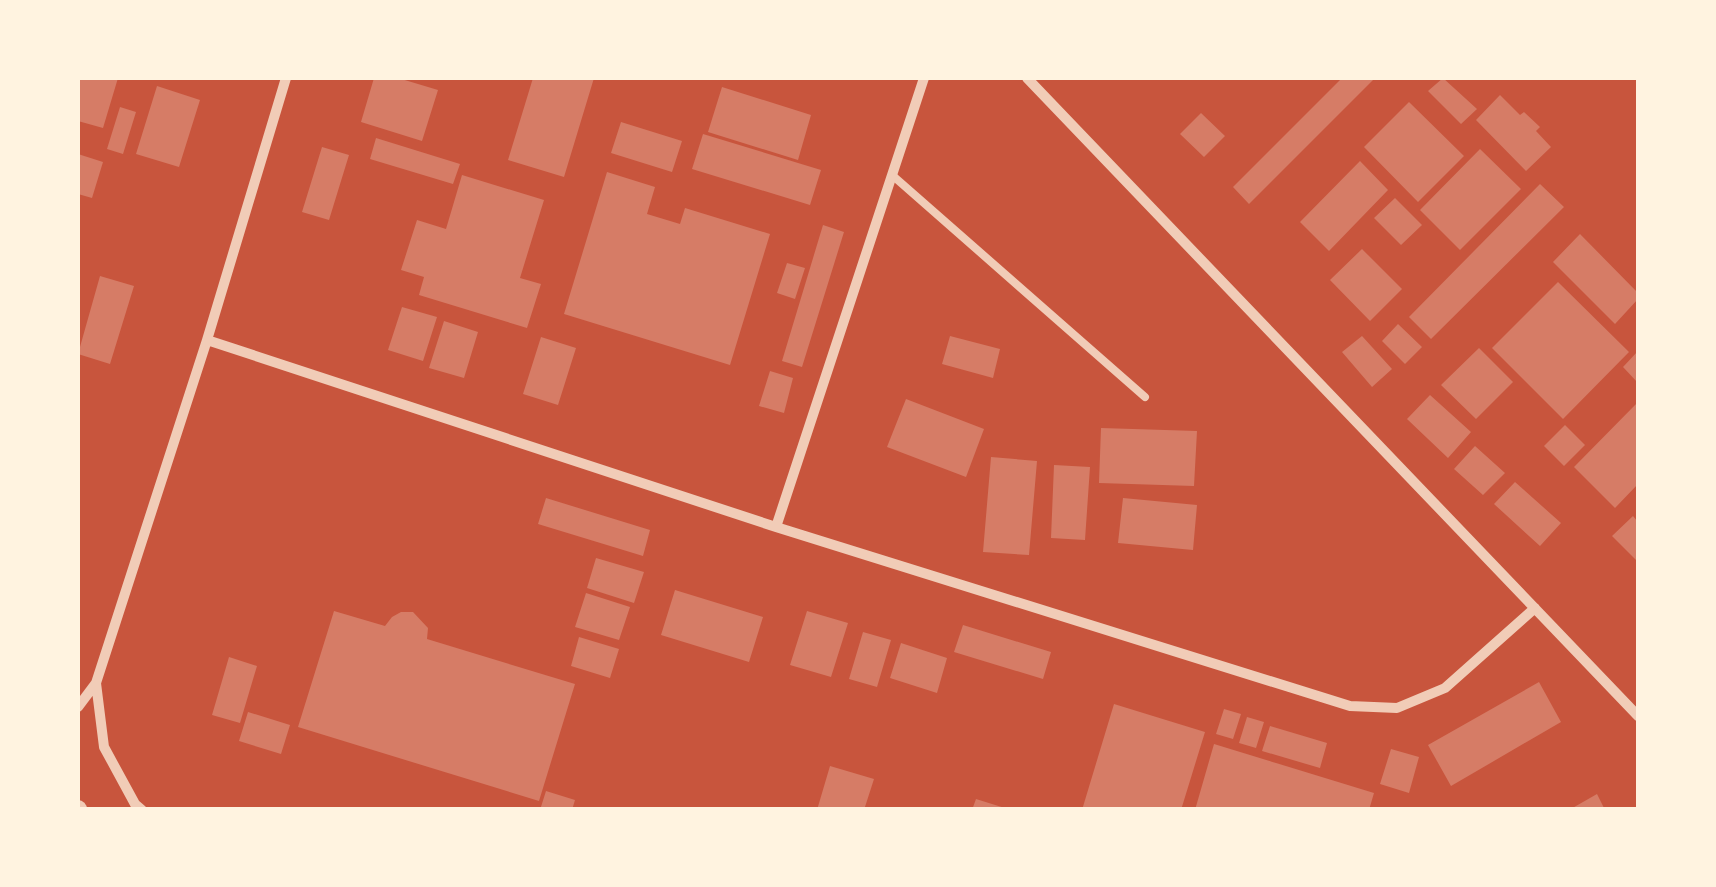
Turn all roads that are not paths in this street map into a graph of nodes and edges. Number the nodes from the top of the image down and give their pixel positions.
1 (286, 78) edge
2 (924, 78) edge
3 (1027, 78) edge
4 (892, 175) junction
5 (206, 340) junction
6 (1144, 398) dead end
7 (776, 527) junction
8 (1535, 608) junction
9 (96, 683) junction
10 (78, 707) edge
11 (1638, 716) edge
12 (142, 810) edge

1 - 5 street
2 - 4 street
3 - 8 street
4 - 6 lane
4 - 7 street
5 - 7 street
5 - 9 street
7 - 8 street
8 - 11 street
9 - 10 street
9 - 12 street

